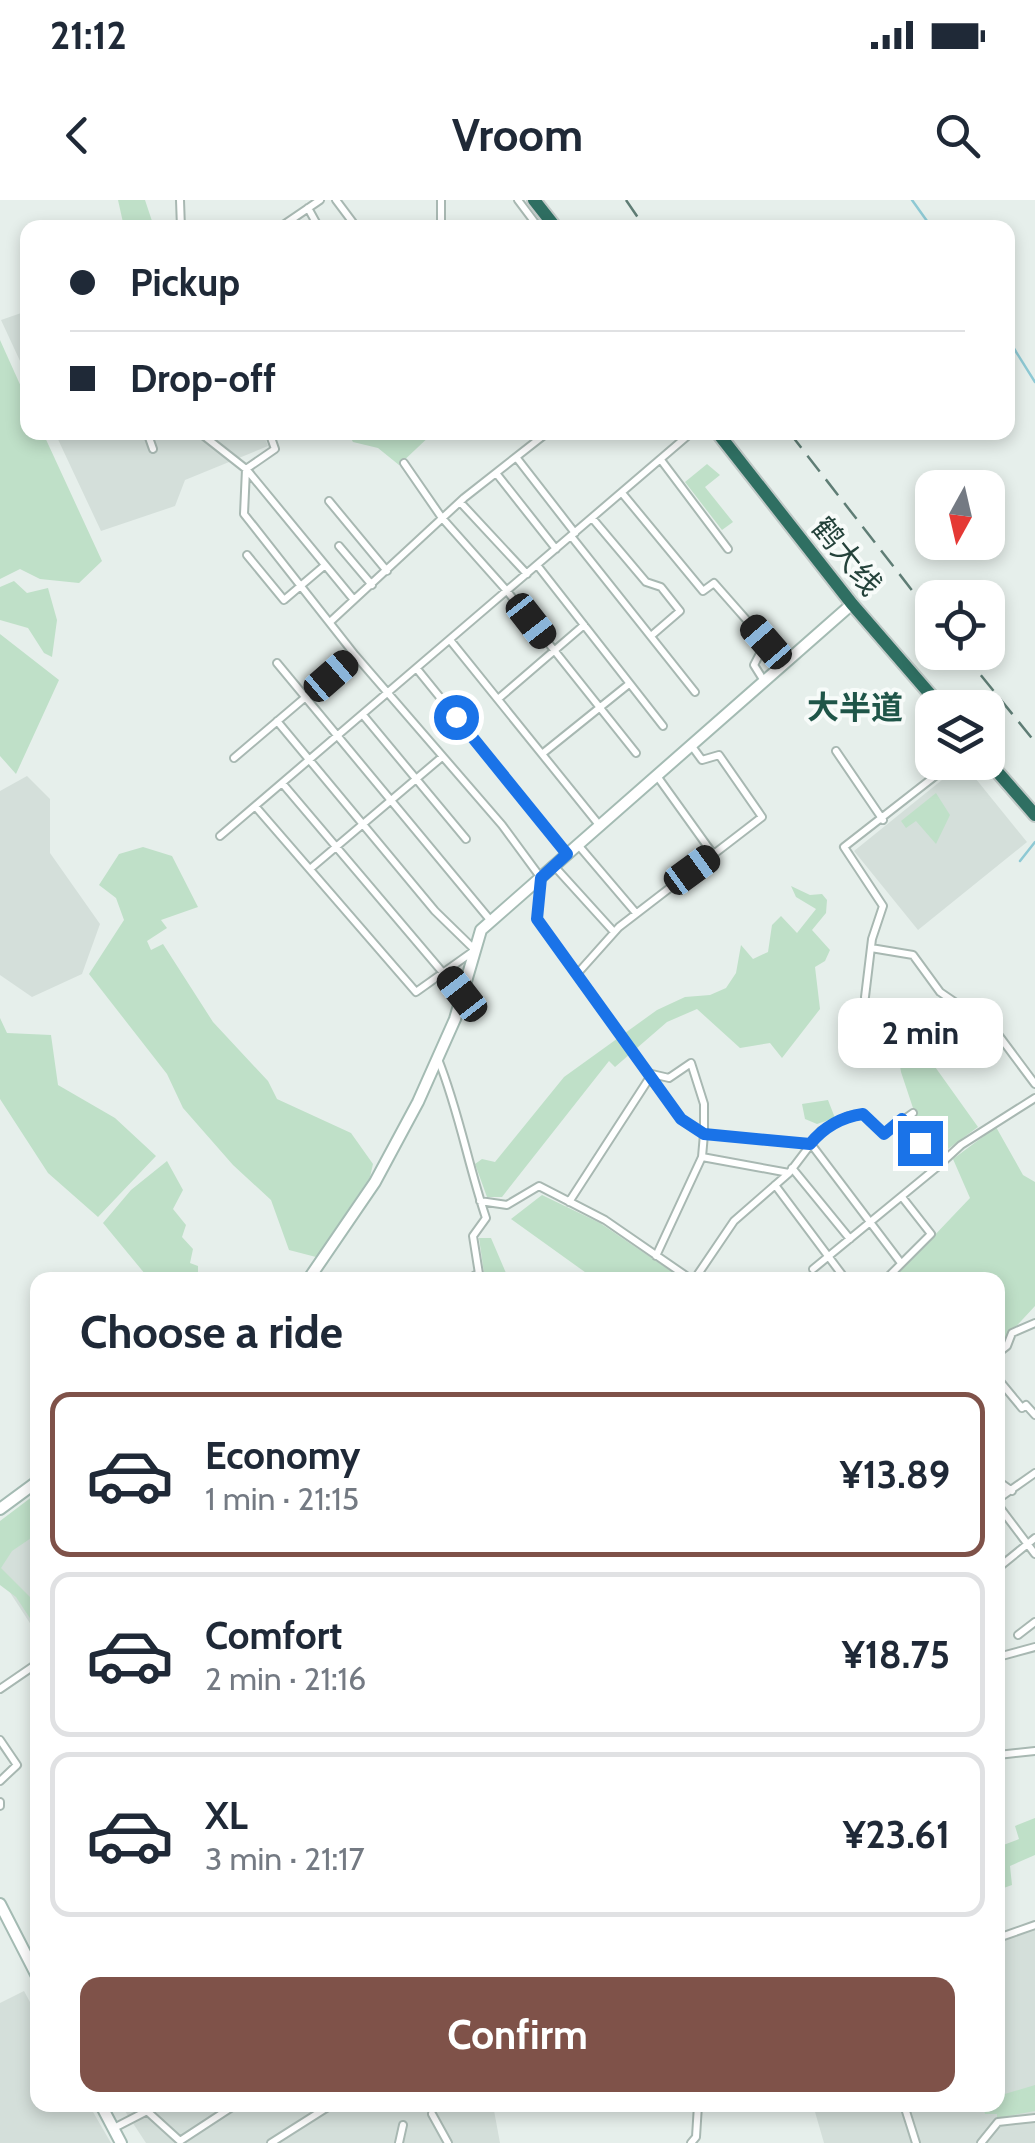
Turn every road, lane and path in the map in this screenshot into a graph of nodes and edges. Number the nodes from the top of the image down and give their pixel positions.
1 (320, 200) edge
2 (518, 200) edge
3 (534, 200) edge
4 (308, 208) junction
5 (291, 220) edge
6 (314, 220) edge
7 (534, 220) edge
8 (550, 220) edge
9 (150, 440) edge
10 (210, 440) edge
11 (272, 440) edge
12 (538, 440) edge
13 (683, 440) edge
14 (723, 440) edge
15 (153, 449) dead end
16 (516, 457) junction
17 (661, 460) junction
18 (404, 464) dead end
19 (246, 469) junction
20 (496, 473) junction
21 (622, 493) junction
22 (329, 501) dead end
23 (460, 502) junction
24 (442, 518) junction
25 (592, 518) junction
26 (573, 535) junction
27 (339, 546) dead end
28 (556, 549) junction
29 (728, 549) dead end
30 (247, 555) dead end
31 (537, 565) junction
32 (324, 566) junction
33 (386, 571) junction
34 (527, 574) junction
35 (302, 584) junction
36 (372, 586) junction
37 (507, 590) junction
38 (354, 600) junction
39 (852, 604) junction
40 (330, 622) junction
41 (584, 625) junction
42 (651, 636) junction
43 (450, 640) junction
44 (555, 651) junction
45 (355, 656) junction
46 (278, 663) dead end
47 (416, 668) junction
48 (764, 682) junction
49 (630, 684) junction
50 (926, 690) edge
51 (694, 692) dead end
52 (388, 693) junction
53 (305, 698) junction
54 (498, 700) junction
55 (600, 707) junction
56 (363, 715) junction
57 (278, 722) junction
58 (662, 726) dead end
59 (336, 736) junction
60 (692, 745) junction
61 (836, 750) dead end
62 (542, 754) junction
63 (636, 754) dead end
64 (442, 757) junction
65 (234, 758) dead end
66 (310, 760) junction
67 (657, 776) junction
68 (417, 780) junction
69 (931, 780) edge
70 (1005, 780) edge
71 (282, 783) junction
72 (391, 802) junction
73 (255, 806) junction
74 (1035, 815) edge
75 (883, 820) junction
76 (364, 824) junction
77 (600, 826) junction
78 (220, 836) dead end
79 (466, 839) dead end
80 (578, 844) junction
81 (337, 846) junction
82 (567, 854) junction
83 (712, 854) junction
84 (554, 866) junction
85 (310, 868) junction
86 (541, 878) junction
87 (636, 913) junction
88 (491, 920) junction
89 (614, 932) junction
90 (871, 948) junction
91 (475, 950) junction
92 (445, 973) junction
93 (577, 974) junction
94 (462, 994) junction
95 (865, 997) dead end
96 (438, 1058) junction
97 (652, 1074) junction
98 (1035, 1084) edge
99 (1035, 1098) edge
100 (914, 1112) dead end
101 (902, 1119) junction
102 (704, 1134) junction
103 (810, 1144) junction
104 (702, 1157) junction
105 (936, 1168) junction
106 (791, 1171) junction
107 (775, 1185) junction
108 (902, 1197) junction
109 (480, 1201) junction
110 (569, 1202) junction
111 (869, 1224) junction
112 (850, 1240) junction
113 (656, 1256) junction
114 (829, 1257) junction
115 (901, 1263) junction
116 (813, 1269) dead end
117 (313, 1272) edge
118 (479, 1272) edge
119 (681, 1272) edge
120 (698, 1272) edge
121 (840, 1272) edge
122 (893, 1272) edge
123 (1035, 1323) edge
124 (1005, 1348) edge
125 (1005, 1387) edge
126 (1035, 1415) edge
127 (1035, 1473) edge
128 (1005, 1486) edge
129 (30, 1487) edge
130 (1012, 1491) junction
131 (1005, 1496) edge
132 (0, 1508) edge
133 (1005, 1510) edge
134 (1035, 1538) edge
135 (1028, 1544) junction
136 (1035, 1554) edge
137 (1005, 1562) edge
138 (1035, 1622) edge
139 (1018, 1635) dead end
140 (1035, 1647) edge
141 (1005, 1655) edge
142 (30, 1668) edge
143 (0, 1689) edge
144 (0, 1740) edge
145 (1035, 1752) edge
146 (1005, 1754) edge
147 (0, 1780) edge
148 (0, 1904) edge
149 (1035, 1925) edge
150 (1005, 1936) edge
151 (30, 1962) edge
152 (105, 2112) edge
153 (145, 2112) edge
154 (148, 2112) edge
155 (225, 2112) edge
156 (320, 2112) edge
157 (698, 2112) edge
158 (906, 2112) edge
159 (432, 2114) dead end
160 (1035, 2118) edge
161 (403, 2124) dead end
162 (113, 2129) junction
163 (120, 2143) edge
164 (272, 2143) edge
165 (398, 2143) edge
166 (448, 2143) edge
167 (691, 2143) edge
168 (916, 2143) edge
169 (981, 2143) edge

1 - 4 street
2 - 7 street
3 - 8 highway
4 - 5 street
4 - 6 street
9 - 15 street
10 - 19 street
11 - 19 street
12 - 16 street
13 - 17 street
14 - 39 highway, 鹤大线
16 - 20 street
16 - 26 street
17 - 21 street
17 - 29 street
18 - 24 street
19 - 32 street
19 - 35 street
20 - 23 street
20 - 28 street
21 - 25 street
21 - 48 street
22 - 33 street
23 - 24 street
23 - 34 street
24 - 33 street
24 - 37 street
25 - 26 street
25 - 42 street
26 - 28 street
26 - 42 street
27 - 36 street
28 - 31 street
30 - 35 street
31 - 34 street
31 - 41 street
32 - 35 street
32 - 38 street
33 - 36 street
34 - 37 street
35 - 40 street
36 - 38 street
37 - 43 street
37 - 44 street
38 - 40 street
39 - 48 street
39 - 50 highway, 鹤大线
40 - 45 street
41 - 44 street
41 - 49 street
42 - 51 street
43 - 47 street
43 - 54 street
44 - 54 street
44 - 55 street
45 - 52 street
45 - 53 street
46 - 53 street
47 - 52 street
47 - 82 street
48 - 60 street
49 - 55 street
49 - 58 street
52 - 56 street
52 - 64 street
53 - 57 street
53 - 59 street
54 - 62 street
55 - 62 street
55 - 63 street
56 - 59 street
56 - 68 street
57 - 65 street
57 - 66 street
59 - 66 street
59 - 72 street
60 - 67 street
60 - 83 street
61 - 75 street
62 - 77 street
64 - 68 street
64 - 86 street
66 - 71 street
66 - 76 street
67 - 77 street
67 - 83 street
68 - 72 street
68 - 79 street
69 - 75 street
70 - 74 highway
71 - 73 street
71 - 81 street
72 - 76 street
72 - 88 street
73 - 78 street
73 - 85 street
75 - 90 street
76 - 81 street
76 - 91 street
77 - 80 street
80 - 82 street
80 - 87 street
81 - 85 street
81 - 92 street
82 - 84 street
83 - 87 street
84 - 86 street
84 - 89 street
85 - 92 street
86 - 88 street
86 - 93 street
87 - 89 street
88 - 91 street
89 - 93 street
90 - 95 street
90 - 98 street
91 - 92 street
91 - 94 street
92 - 94 street
93 - 97 street
94 - 96 street
96 - 109 street
96 - 117 street
97 - 102 street
97 - 102 street
97 - 110 street
99 - 105 street
100 - 101 street
101 - 103 street
101 - 105 street
102 - 103 street
102 - 104 street
103 - 106 street
103 - 111 street
104 - 106 street
104 - 113 street
105 - 108 street
106 - 107 street
106 - 112 street
107 - 114 street
107 - 120 street
108 - 111 street
108 - 115 street
109 - 110 street
109 - 118 street
110 - 113 street
111 - 112 street
111 - 115 street
112 - 114 street
113 - 119 street
114 - 116 street
114 - 121 street
115 - 122 street
123 - 124 street
125 - 126 street
127 - 130 street
128 - 130 street
129 - 132 street
130 - 131 street
133 - 135 street
134 - 135 street
135 - 136 street
135 - 137 street
138 - 139 street
140 - 141 street
142 - 143 street
144 - 147 street
145 - 146 street
148 - 151 street
149 - 150 street
152 - 162 street
153 - 162 street
154 - 155 street
156 - 164 street
157 - 167 street
158 - 168 street
159 - 166 street
160 - 169 street
161 - 165 street
162 - 163 street

